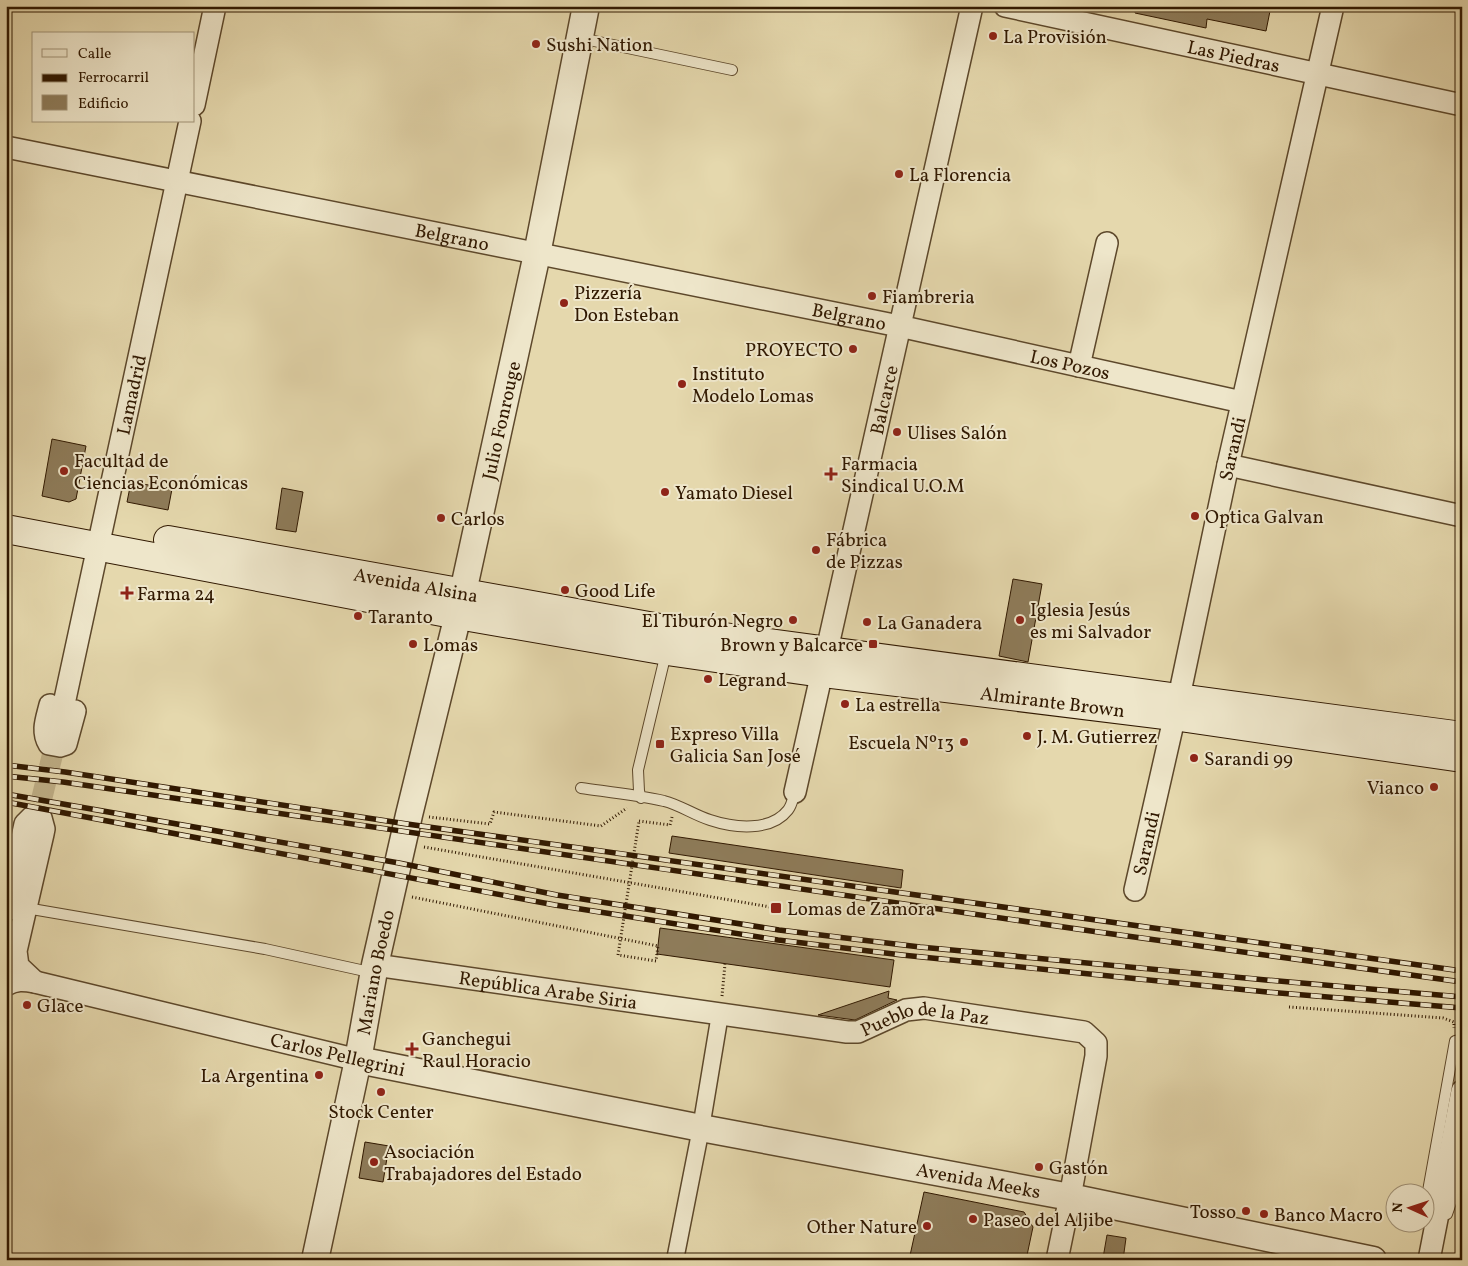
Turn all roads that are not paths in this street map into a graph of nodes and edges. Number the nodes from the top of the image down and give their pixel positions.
1 (216, 6) edge
2 (586, 6) edge
3 (972, 6) edge
4 (1005, 6) edge
5 (1333, 6) edge
6 (580, 37) junction
7 (732, 70) dead end
8 (1318, 74) junction
9 (195, 100) edge
10 (1462, 105) edge
11 (190, 122) edge
12 (6, 146) edge
13 (177, 180) junction
14 (1107, 243) dead end
15 (537, 254) junction
16 (899, 326) junction
17 (1079, 366) junction
18 (1242, 402) junction
19 (1228, 465) junction
20 (6, 510) edge
21 (1462, 516) edge
22 (6, 528) edge
23 (100, 542) junction
24 (460, 604) junction
25 (669, 640) junction
26 (825, 662) junction
27 (1176, 706) junction
28 (59, 728) tunnel mouth
29 (1462, 736) edge
30 (1462, 758) edge
31 (581, 788) dead end
32 (795, 792) joint
33 (641, 798) junction
34 (34, 830) tunnel mouth
35 (406, 830) joint
36 (1135, 890) dead end
37 (16, 909) edge
38 (6, 956) edge
39 (375, 969) junction
40 (35, 982) junction
41 (6, 985) edge
42 (720, 1014) junction
43 (1459, 1040) edge
44 (358, 1060) junction
45 (1462, 1091) edge
46 (701, 1128) junction
47 (1462, 1162) edge
48 (1070, 1197) junction
49 (315, 1260) edge
50 (675, 1260) edge
51 (1057, 1260) edge
52 (1373, 1260) edge
53 (1429, 1260) edge

1 - 9 street
2 - 6 street, Julio Fonrouge
3 - 16 street, Balcarce
4 - 8 street, Las Piedras
5 - 8 street, Sarandi
6 - 7 lane
6 - 15 street, Julio Fonrouge
8 - 10 street, Las Piedras
8 - 18 street, Sarandi
11 - 13 street, Lamadrid
12 - 13 street, Belgrano
13 - 15 street, Belgrano
13 - 23 street, Lamadrid
14 - 17 street
15 - 16 street, Belgrano
15 - 24 street, Julio Fonrouge
16 - 17 street, Los Pozos
16 - 26 street, Balcarce
17 - 18 street, Los Pozos
18 - 19 street, Sarandi
19 - 21 street
19 - 27 street, Sarandi
20 - 23 main road, Avenida Alsina
22 - 23 main road, Avenida Alsina
23 - 23 street, Lamadrid
23 - 24 main road, Avenida Alsina
23 - 28 street, Lamadrid
24 - 25 main road, Avenida Alsina
24 - 35 street, Julio Fonrouge
25 - 26 main road, Avenida Alsina
25 - 33 lane
26 - 27 main road, Almirante Brown
26 - 32 street, Balcarce
27 - 29 main road, Almirante Brown
27 - 30 main road, Almirante Brown
27 - 36 street, Sarandi
31 - 33 lane
32 - 33 lane
34 - 38 street
35 - 39 street, Mariano Boedo
37 - 39 lane
37 - 40 street
39 - 42 street, República Arabe Siria
39 - 44 street, Mariano Boedo
40 - 41 street, Carlos Pellegrini
40 - 44 street, Carlos Pellegrini
42 - 46 street
42 - 48 street, Pueblo de la Paz
43 - 53 lane
44 - 46 street, Carlos Pellegrini
44 - 49 street, Mariano Boedo
45 - 53 street
46 - 48 street, Avenida Meeks
46 - 50 street
47 - 53 lane
48 - 51 street
48 - 52 street, Avenida Meeks

